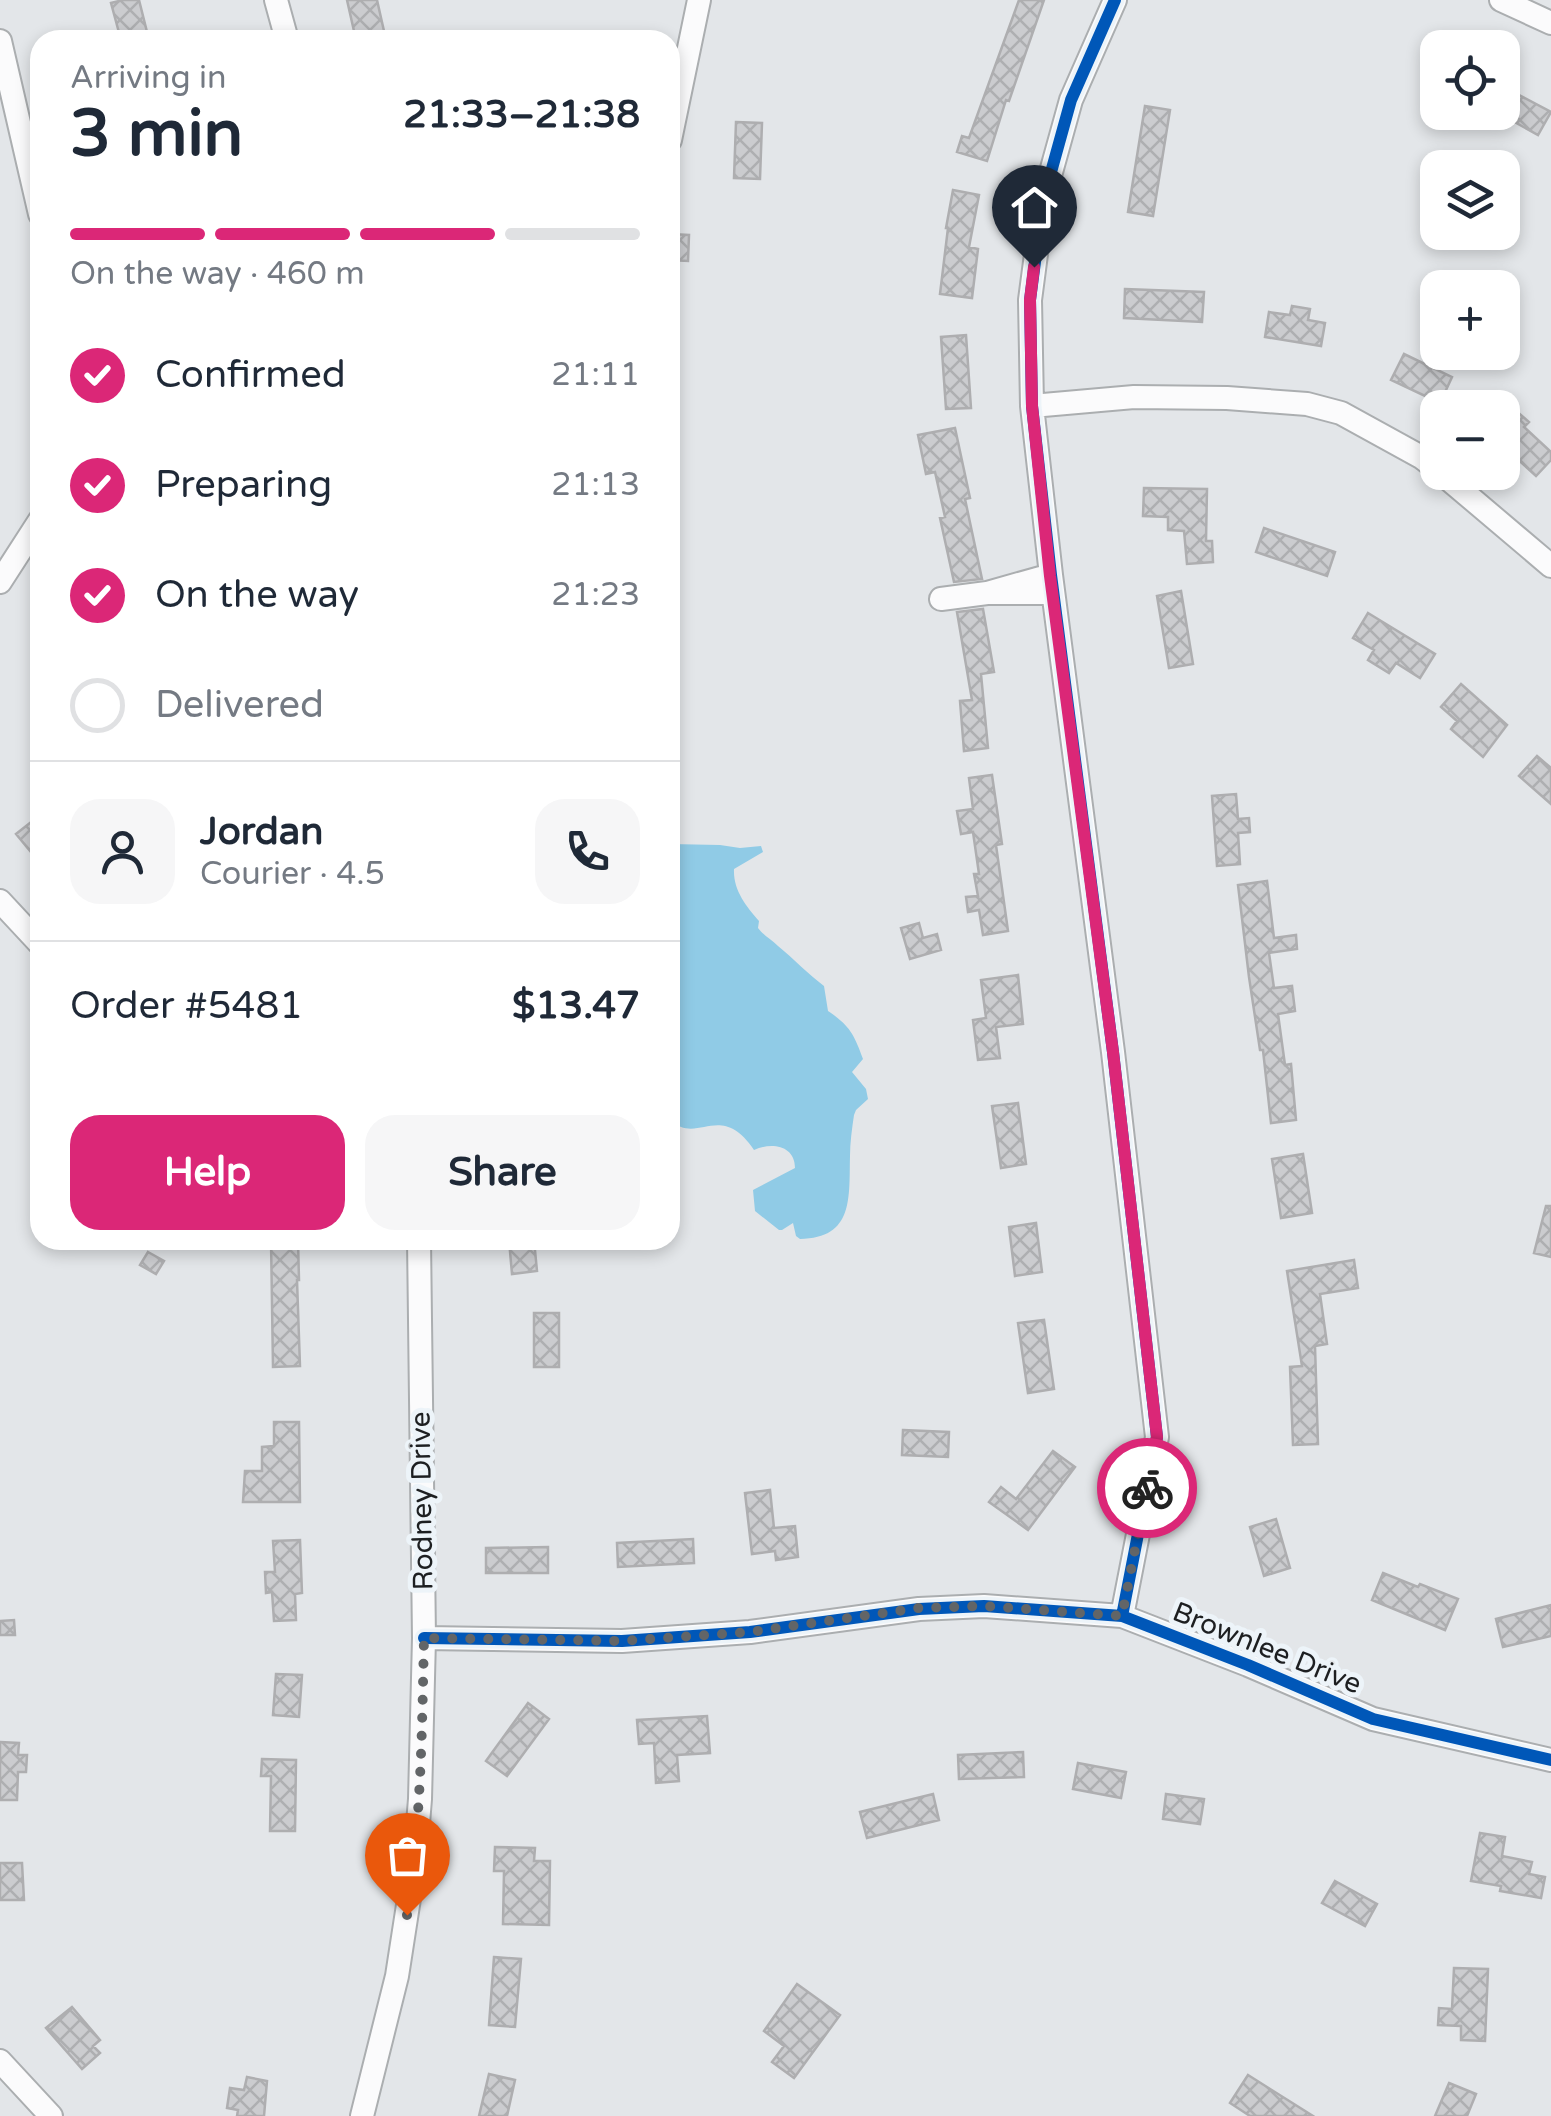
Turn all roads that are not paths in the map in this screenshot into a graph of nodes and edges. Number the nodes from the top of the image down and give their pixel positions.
1 (276, 0) edge
2 (699, 0) edge
3 (1114, 0) edge
4 (1502, 0) edge
5 (1551, 23) edge
6 (284, 30) edge
7 (0, 41) edge
8 (680, 92) edge
9 (30, 171) edge
10 (1032, 406) junction
11 (1420, 455) edge
12 (1460, 490) edge
13 (30, 536) edge
14 (1551, 566) edge
15 (0, 582) edge
16 (1052, 584) junction
17 (941, 600) dead end
18 (2, 908) edge
19 (30, 935) edge
20 (419, 1250) edge
21 (1122, 1616) junction
22 (424, 1638) junction
23 (1551, 1760) edge
24 (0, 2061) edge
25 (51, 2116) edge
26 (362, 2116) edge

1 - 6 street
2 - 8 street
3 - 10 street
4 - 5 street
7 - 9 street
10 - 11 street
10 - 16 street
12 - 14 street
13 - 15 street
16 - 17 street
16 - 21 street
18 - 19 street
20 - 22 street, Rodney Drive
21 - 22 street, Brownlee Drive
21 - 23 street, Brownlee Drive
22 - 26 street, Rodney Drive
24 - 25 street

